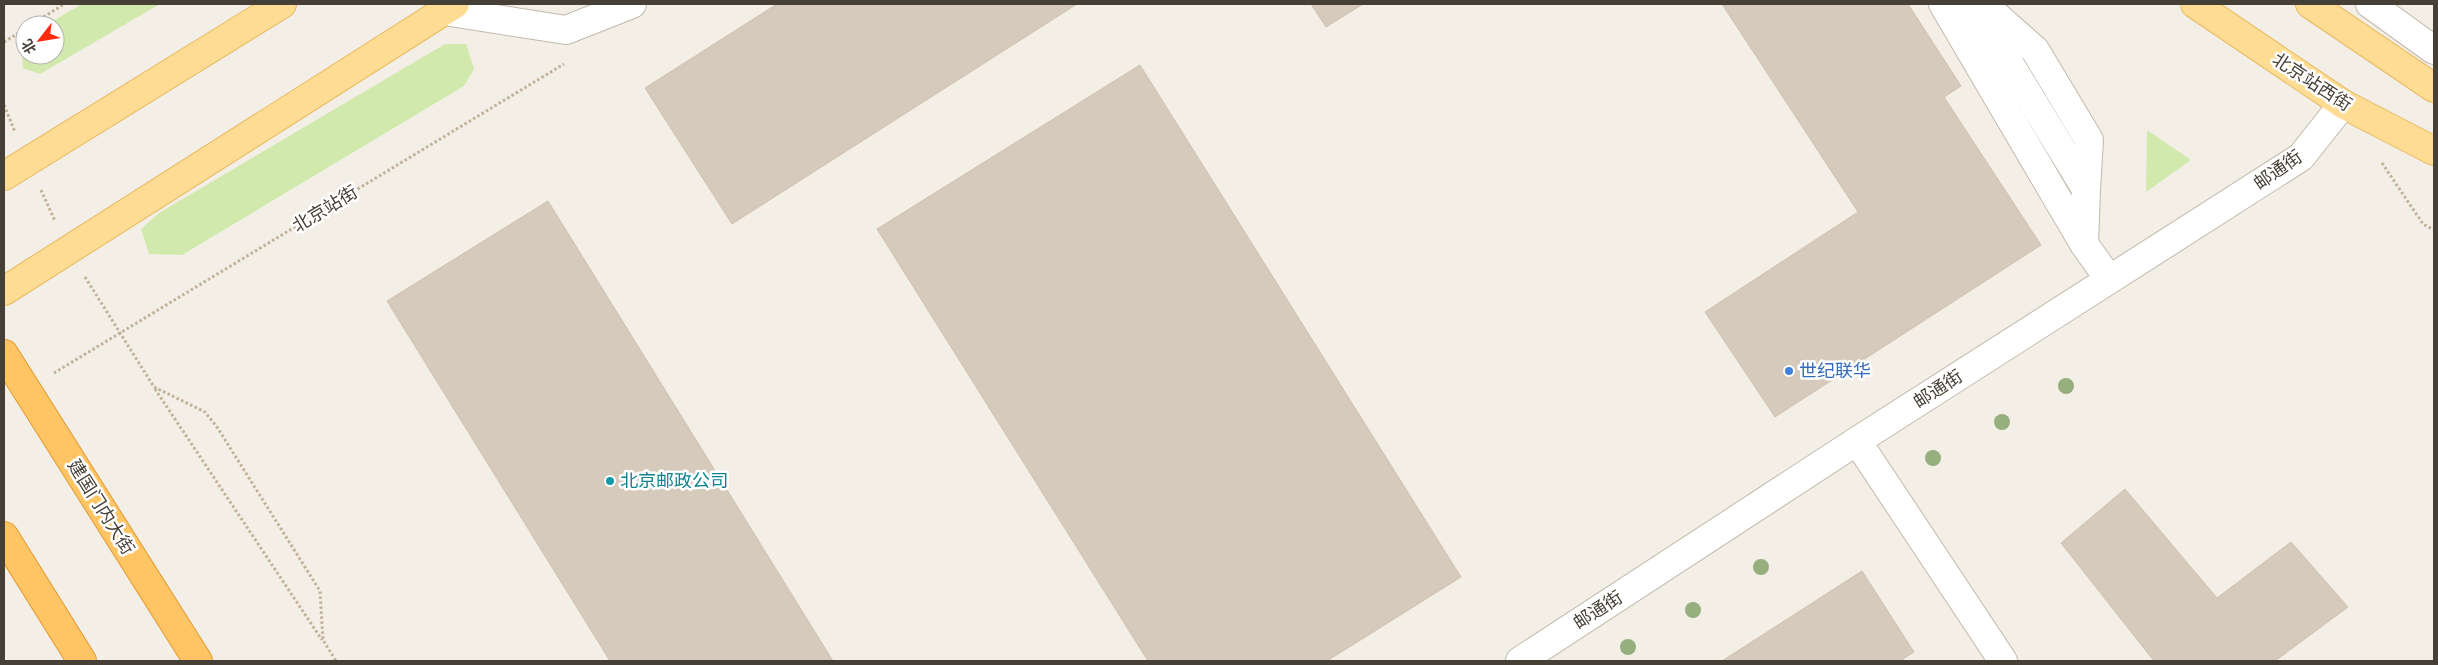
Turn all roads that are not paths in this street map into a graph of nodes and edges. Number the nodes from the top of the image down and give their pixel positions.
1 (282, 4) edge
2 (632, 4) edge
3 (1943, 4) edge
4 (1973, 4) edge
5 (1983, 4) edge
6 (2195, 4) edge
7 (2310, 4) edge
8 (2370, 4) edge
9 (450, 7) edge
10 (2434, 50) edge
11 (2434, 88) edge
12 (2343, 104) junction
13 (2434, 151) edge
14 (4, 176) edge
15 (2086, 189) junction
16 (2084, 244) junction
17 (2109, 279) junction
18 (4, 291) edge
19 (4, 354) edge
20 (1858, 441) junction
21 (4, 536) edge
22 (82, 661) edge
23 (198, 661) edge
24 (1520, 661) edge
25 (2003, 661) edge

1 - 14 main road
2 - 9 street
3 - 16 street
4 - 15 street
5 - 15 street
6 - 12 main road, 北京站西街
7 - 11 main road
8 - 10 street
9 - 18 main road
12 - 13 main road, 北京站西街
12 - 17 street, 邮通街
15 - 16 street
16 - 17 street
17 - 20 street, 邮通街
19 - 23 highway, 建国门内大街
20 - 24 street, 邮通街
20 - 25 street
21 - 22 highway

